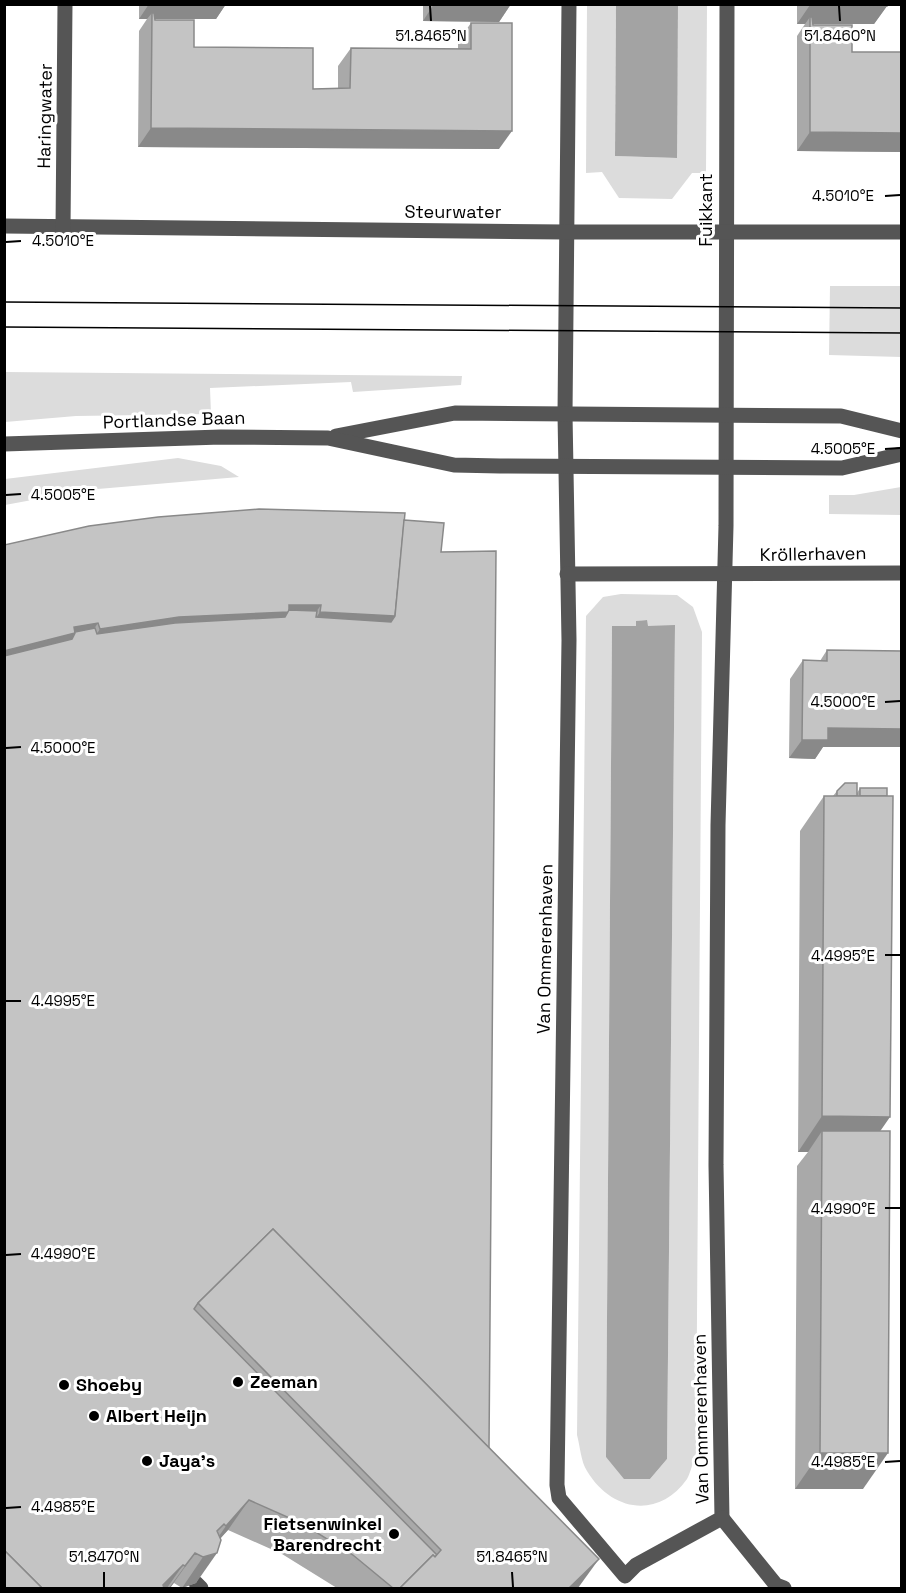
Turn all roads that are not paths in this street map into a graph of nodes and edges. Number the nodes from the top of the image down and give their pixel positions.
1 (65, 4) edge
2 (569, 4) edge
3 (727, 4) edge
4 (4, 226) edge
5 (63, 229) junction
6 (566, 232) junction
7 (725, 232) junction
8 (902, 232) edge
9 (565, 414) junction
10 (725, 416) junction
11 (902, 431) edge
12 (328, 438) junction
13 (4, 444) edge
14 (22, 445) junction
15 (4, 452) edge
16 (902, 454) edge
17 (566, 466) junction
18 (726, 466) junction
19 (902, 573) edge
20 (567, 574) junction
21 (725, 575) junction
22 (722, 1518) junction
23 (784, 1588) edge

1 - 5 street, Haringwater
2 - 6 street
3 - 7 street, Fuikkant
4 - 5 street, Steurwater
5 - 6 street, Steurwater
6 - 7 street, Steurwater
6 - 9 street
7 - 8 street, Steurwater
7 - 10 street, Fuikkant
9 - 10 street, Portlandse Baan
9 - 12 street, Portlandse Baan
9 - 17 street
10 - 11 street, Portlandse Baan
10 - 18 street
12 - 14 street, Portlandse Baan
12 - 17 street, Portlandse Baan
13 - 14 street, Portlandse Baan
14 - 15 street, Portlandse Baan
16 - 18 street, Portlandse Baan
17 - 18 street, Portlandse Baan
17 - 20 street, Van Ommerenhaven
18 - 21 street, Van Ommerenhaven
19 - 21 street, Kröllerhaven
20 - 21 street
20 - 22 street, Van Ommerenhaven
21 - 22 street, Van Ommerenhaven
22 - 23 street

